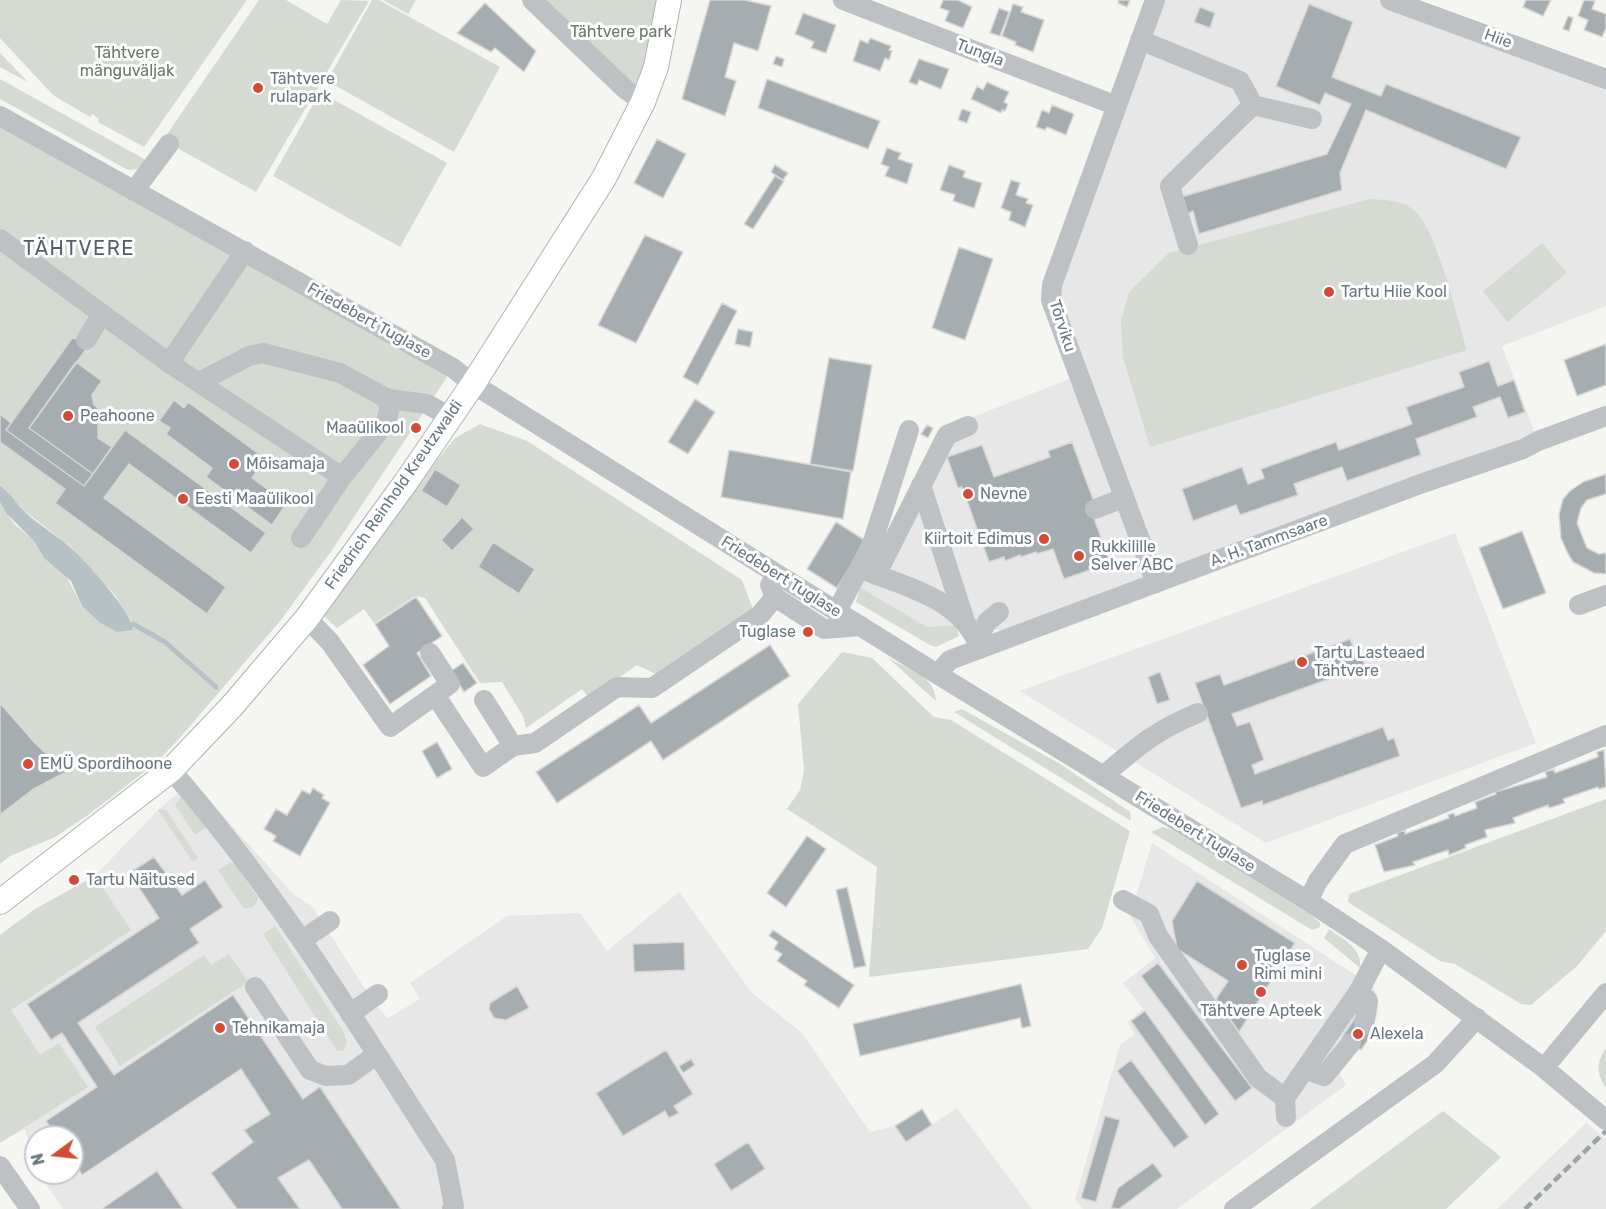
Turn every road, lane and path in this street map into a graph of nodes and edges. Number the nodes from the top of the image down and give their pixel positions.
1 (532, 0) edge
2 (669, 0) edge
3 (843, 0) edge
4 (1155, 0) edge
5 (1390, 0) edge
6 (1140, 40) junction
7 (1606, 79) edge
8 (643, 102) junction
9 (1254, 105) junction
10 (1117, 106) junction
11 (0, 116) edge
12 (1312, 119) dead end
13 (169, 144) dead end
14 (134, 191) junction
15 (0, 239) edge
16 (1188, 245) dead end
17 (244, 252) junction
18 (102, 314) junction
19 (86, 340) dead end
20 (169, 363) junction
21 (199, 382) junction
22 (473, 384) junction
23 (388, 399) junction
24 (1606, 416) edge
25 (450, 417) junction
26 (968, 426) dead end
27 (909, 430) dead end
28 (342, 477) junction
29 (921, 485) junction
30 (1124, 498) junction
31 (1095, 509) dead end
32 (301, 538) dead end
33 (762, 565) junction
34 (867, 572) junction
35 (1156, 583) junction
36 (1606, 595) edge
37 (775, 597) junction
38 (1579, 605) dead end
39 (837, 611) junction
40 (999, 612) dead end
41 (307, 618) junction
42 (964, 618) junction
43 (861, 626) junction
44 (979, 645) junction
45 (430, 653) dead end
46 (937, 674) junction
47 (435, 695) junction
48 (484, 700) dead end
49 (1198, 713) dead end
50 (1606, 735) edge
51 (513, 746) junction
52 (171, 770) junction
53 (1103, 776) junction
54 (1123, 900) dead end
55 (1308, 901) junction
56 (0, 902) edge
57 (330, 921) dead end
58 (302, 940) junction
59 (1382, 949) junction
60 (255, 987) dead end
61 (1359, 991) junction
62 (1606, 993) edge
63 (378, 994) dead end
64 (350, 1014) junction
65 (1477, 1018) junction
66 (1364, 1025) dead end
67 (1351, 1043) dead end
68 (376, 1055) junction
69 (1544, 1068) junction
70 (1305, 1070) junction
71 (1606, 1120) edge
72 (0, 1166) edge
73 (30, 1209) edge
74 (452, 1209) edge
75 (1234, 1209) edge

1 - 8 street
2 - 8 main road, Friedrich Reinhold Kreutzwaldi
3 - 10 street, Tungla
4 - 6 street, Tõrviku
5 - 7 street, Hiie
6 - 9 street
6 - 10 street, Tõrviku
8 - 22 main road, Friedrich Reinhold Kreutzwaldi
9 - 12 street
9 - 16 street
10 - 30 street, Tõrviku
11 - 14 street, Friedebert Tuglase
13 - 14 street
14 - 17 street, Friedebert Tuglase
15 - 18 street
17 - 20 street
17 - 22 street, Friedebert Tuglase
18 - 19 street
18 - 20 street
20 - 21 street
21 - 23 street
21 - 28 street
22 - 25 main road, Friedrich Reinhold Kreutzwaldi
22 - 33 street, Friedebert Tuglase
23 - 25 street
23 - 28 street
24 - 35 street, A. H. Tammsaare
25 - 41 main road, Friedrich Reinhold Kreutzwaldi
26 - 29 street
27 - 34 street
28 - 32 street
29 - 34 street
29 - 42 street
30 - 31 street
30 - 35 street, Tõrviku
33 - 37 street
33 - 39 street, Friedebert Tuglase
34 - 39 street
34 - 42 street
35 - 44 street, A. H. Tammsaare
36 - 38 street
37 - 43 street
37 - 51 street
39 - 43 street, Friedebert Tuglase
40 - 44 street
41 - 47 street
41 - 52 main road, Friedrich Reinhold Kreutzwaldi
42 - 44 street
43 - 46 street, Friedebert Tuglase
44 - 46 street, A. H. Tammsaare
45 - 47 street
46 - 53 street, Friedebert Tuglase
47 - 51 street
48 - 51 street
49 - 53 street
50 - 55 street
52 - 56 main road, Friedrich Reinhold Kreutzwaldi
52 - 58 street
53 - 55 street, Friedebert Tuglase
54 - 70 street
55 - 59 street, Friedebert Tuglase
57 - 58 street
58 - 64 street
59 - 61 street
59 - 65 street, Friedebert Tuglase
60 - 68 street
61 - 66 street
61 - 70 street
62 - 69 street
63 - 64 street
64 - 68 street
65 - 69 street, Friedebert Tuglase
65 - 75 street
67 - 70 street
68 - 74 street
69 - 71 street, Friedebert Tuglase
72 - 73 street

